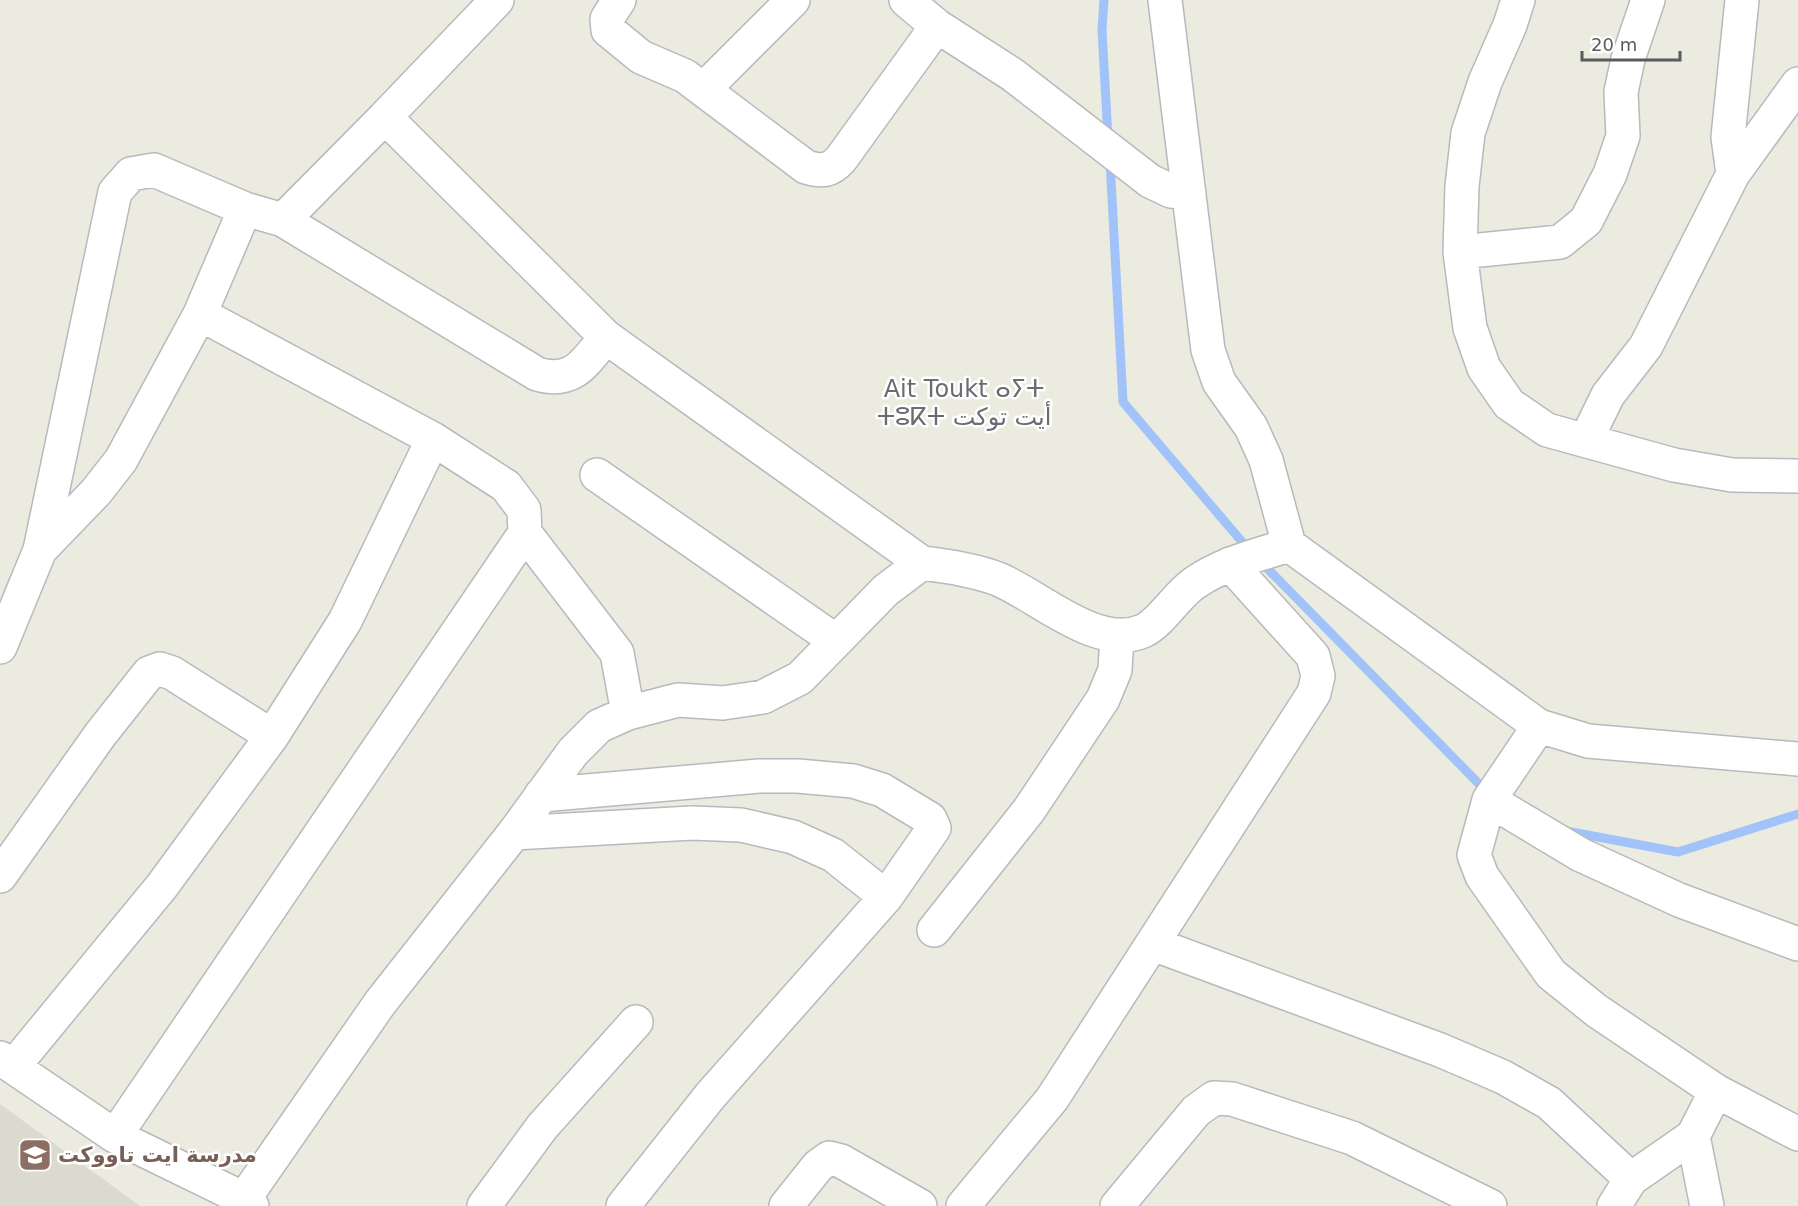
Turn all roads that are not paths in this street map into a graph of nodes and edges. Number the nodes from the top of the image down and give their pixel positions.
1 (497, 0) edge
2 (619, 0) edge
3 (793, 0) edge
4 (906, 0) edge
5 (1165, 0) edge
6 (1518, 0) edge
7 (1648, 0) edge
8 (1742, 0) edge
9 (937, 26) junction
10 (1798, 84) edge
11 (704, 89) junction
12 (385, 117) junction
13 (1733, 174) junction
14 (1189, 192) junction
15 (245, 209) junction
16 (283, 220) junction
17 (1460, 252) junction
18 (200, 314) junction
19 (606, 337) junction
20 (433, 439) junction
21 (1586, 440) junction
22 (597, 475) dead end
23 (1798, 476) edge
24 (525, 533) junction
25 (1289, 545) junction
26 (39, 550) junction
27 (922, 563) junction
28 (1230, 564) junction
29 (1117, 636) junction
30 (836, 641) junction
31 (0, 647) edge
32 (628, 713) junction
33 (1539, 726) junction
34 (272, 736) junction
35 (1798, 759) edge
36 (541, 795) junction
37 (1489, 800) junction
38 (514, 833) junction
39 (0, 876) edge
40 (886, 897) junction
41 (934, 930) dead end
42 (1153, 944) junction
43 (1798, 944) edge
44 (636, 1022) dead end
45 (6, 1062) edge
46 (1716, 1091) junction
47 (1798, 1134) edge
48 (115, 1136) junction
49 (1693, 1136) junction
50 (1631, 1179) junction
51 (248, 1202) edge
52 (484, 1206) edge
53 (623, 1206) edge
54 (786, 1206) edge
55 (920, 1206) edge
56 (963, 1206) edge
57 (1117, 1206) edge
58 (1490, 1206) edge
59 (1614, 1206) edge
60 (1707, 1206) edge

1 - 12 street
2 - 11 street
3 - 11 street
4 - 9 street
5 - 14 street
6 - 17 street
7 - 17 street
8 - 13 street
9 - 11 street
9 - 14 street
10 - 13 street
12 - 16 street
12 - 19 street
13 - 21 street
14 - 25 street
15 - 16 street
15 - 18 street
15 - 26 street
16 - 19 street
17 - 21 street
18 - 20 street
18 - 26 street
19 - 27 street
20 - 24 street
20 - 34 street
21 - 23 street
22 - 30 street
24 - 32 street
24 - 48 street
25 - 28 street
25 - 33 street
26 - 31 street
27 - 29 street
27 - 30 street
28 - 29 street
28 - 42 street
29 - 41 street
30 - 32 street
32 - 36 street
33 - 35 street
33 - 37 street
34 - 39 street
34 - 45 street
36 - 38 street
36 - 40 street
37 - 43 street
37 - 46 street
38 - 40 street
38 - 51 street
40 - 53 street
42 - 50 street
42 - 56 street
44 - 52 street
45 - 48 street
46 - 47 street
46 - 49 street
48 - 51 street
49 - 50 street
49 - 60 street
50 - 59 street
54 - 55 street
57 - 58 street

